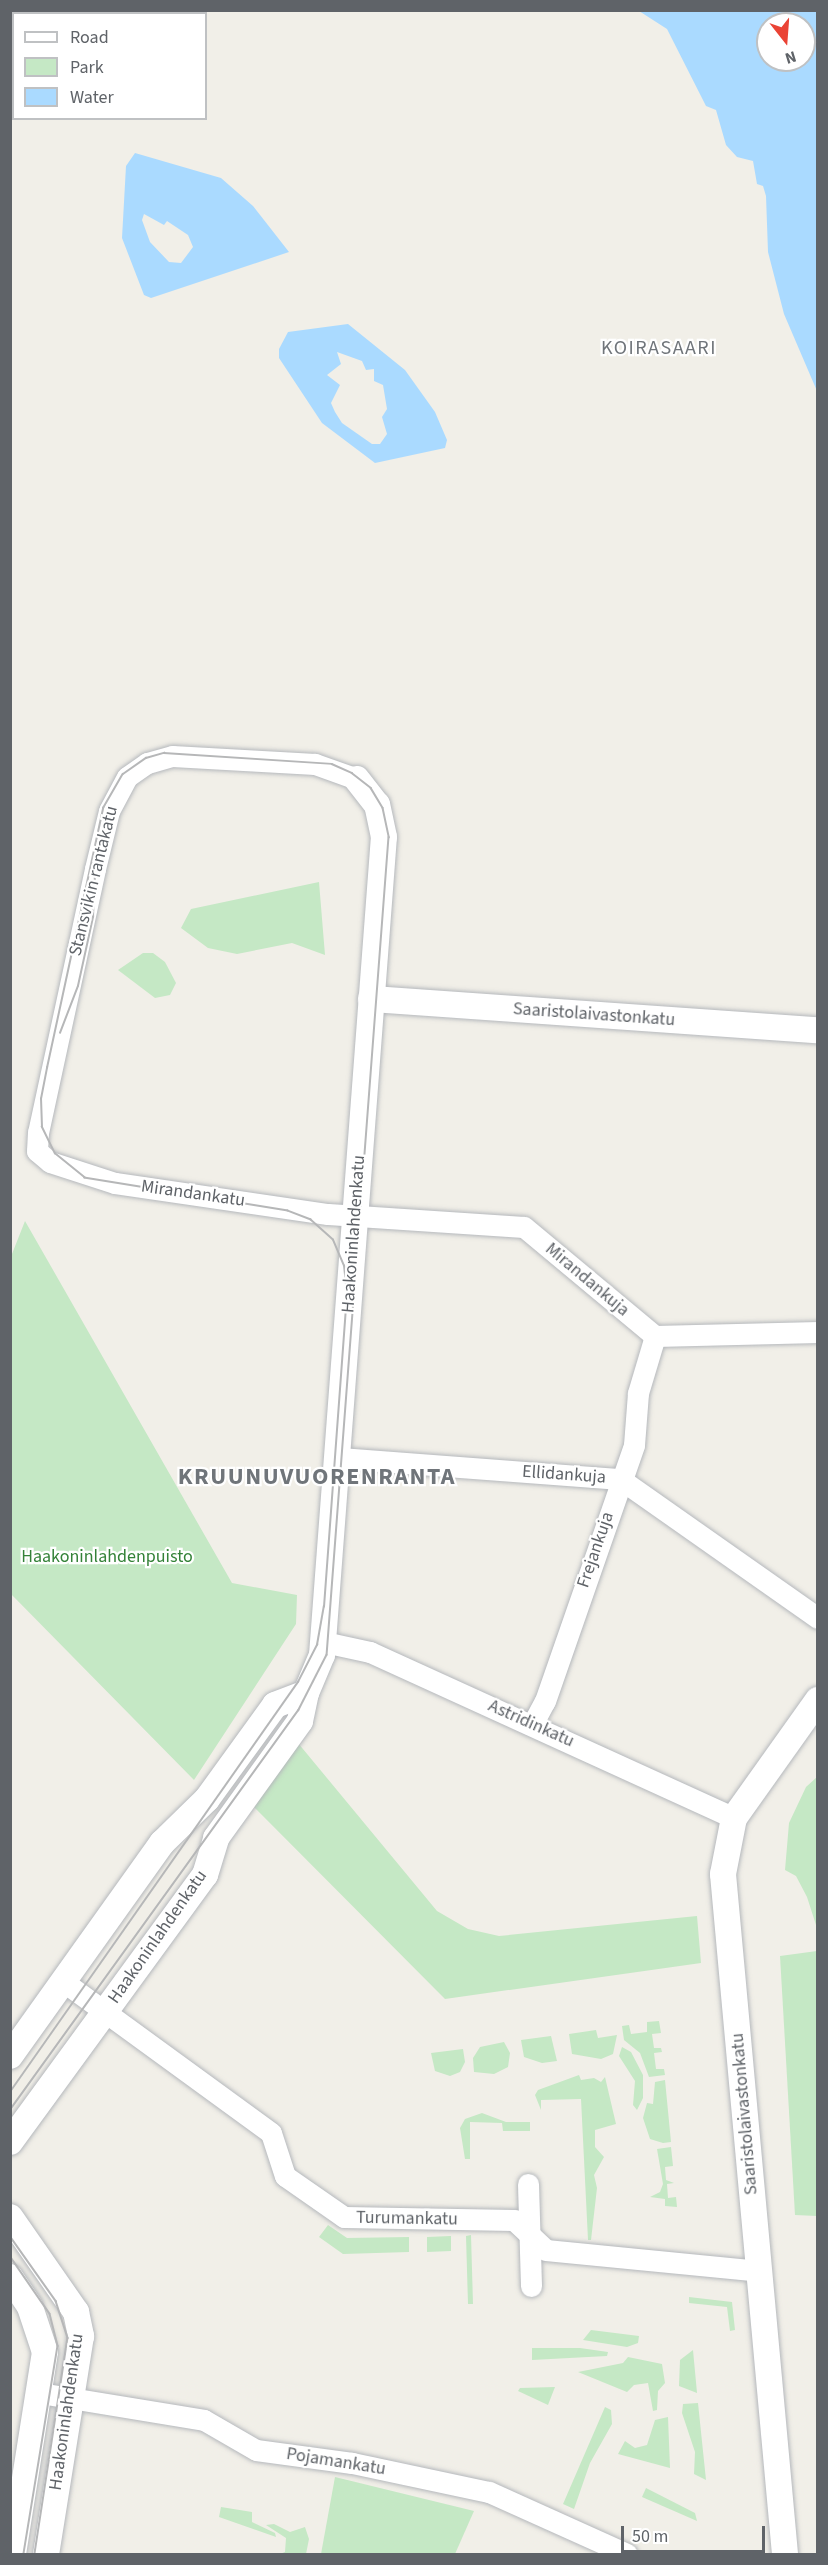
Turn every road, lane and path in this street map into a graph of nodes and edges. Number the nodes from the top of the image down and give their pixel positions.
1 (357, 779) joint
2 (371, 999) junction
3 (818, 1030) edge
4 (37, 1151) joint
5 (355, 1216) junction
6 (818, 1332) edge
7 (655, 1336) junction
8 (340, 1458) junction
9 (620, 1479) junction
10 (818, 1618) edge
11 (324, 1642) junction
12 (306, 1693) junction
13 (818, 1700) edge
14 (532, 1725) junction
15 (734, 1818) junction
16 (64, 1982) junction
17 (106, 2012) junction
18 (10, 2056) edge
19 (10, 2142) edge
20 (528, 2184) dead end
21 (10, 2217) edge
22 (529, 2237) junction
23 (759, 2271) junction
24 (10, 2277) edge
25 (531, 2286) dead end
26 (40, 2393) junction
27 (72, 2398) junction
28 (14, 2554) edge
29 (46, 2554) edge
30 (627, 2554) edge
31 (785, 2554) edge

1 - 2 street, Haakoninlahdenkatu
1 - 4 street, Stansvikin rantakatu
2 - 3 street, Saaristolaivastonkatu
2 - 5 street, Haakoninlahdenkatu
4 - 5 street, Mirandankatu
5 - 7 street, Mirandankuja
5 - 8 street, Haakoninlahdenkatu
6 - 7 street
7 - 9 street, Frejankuja
8 - 9 street, Ellidankuja
8 - 11 street, Haakoninlahdenkatu
9 - 10 street, Ellidankuja
9 - 14 street, Frejankuja
11 - 12 street, Haakoninlahdenkatu
11 - 14 street, Astridinkatu
12 - 16 street
12 - 17 street, Haakoninlahdenkatu
13 - 15 street, Saaristolaivastonkatu
14 - 15 street, Astridinkatu
15 - 23 street, Saaristolaivastonkatu
16 - 17 street, Turumankatu
16 - 18 street
17 - 19 street, Haakoninlahdenkatu
17 - 22 street, Turumankatu
20 - 22 street
21 - 27 street, Haakoninlahdenkatu
22 - 23 street, Turumankatu
22 - 25 street
23 - 31 street, Saaristolaivastonkatu
24 - 26 street, Haakoninlahdenkatu
26 - 27 street, Pojamankatu
26 - 28 street, Haakoninlahdenkatu
27 - 29 street, Haakoninlahdenkatu
27 - 30 street, Pojamankatu

